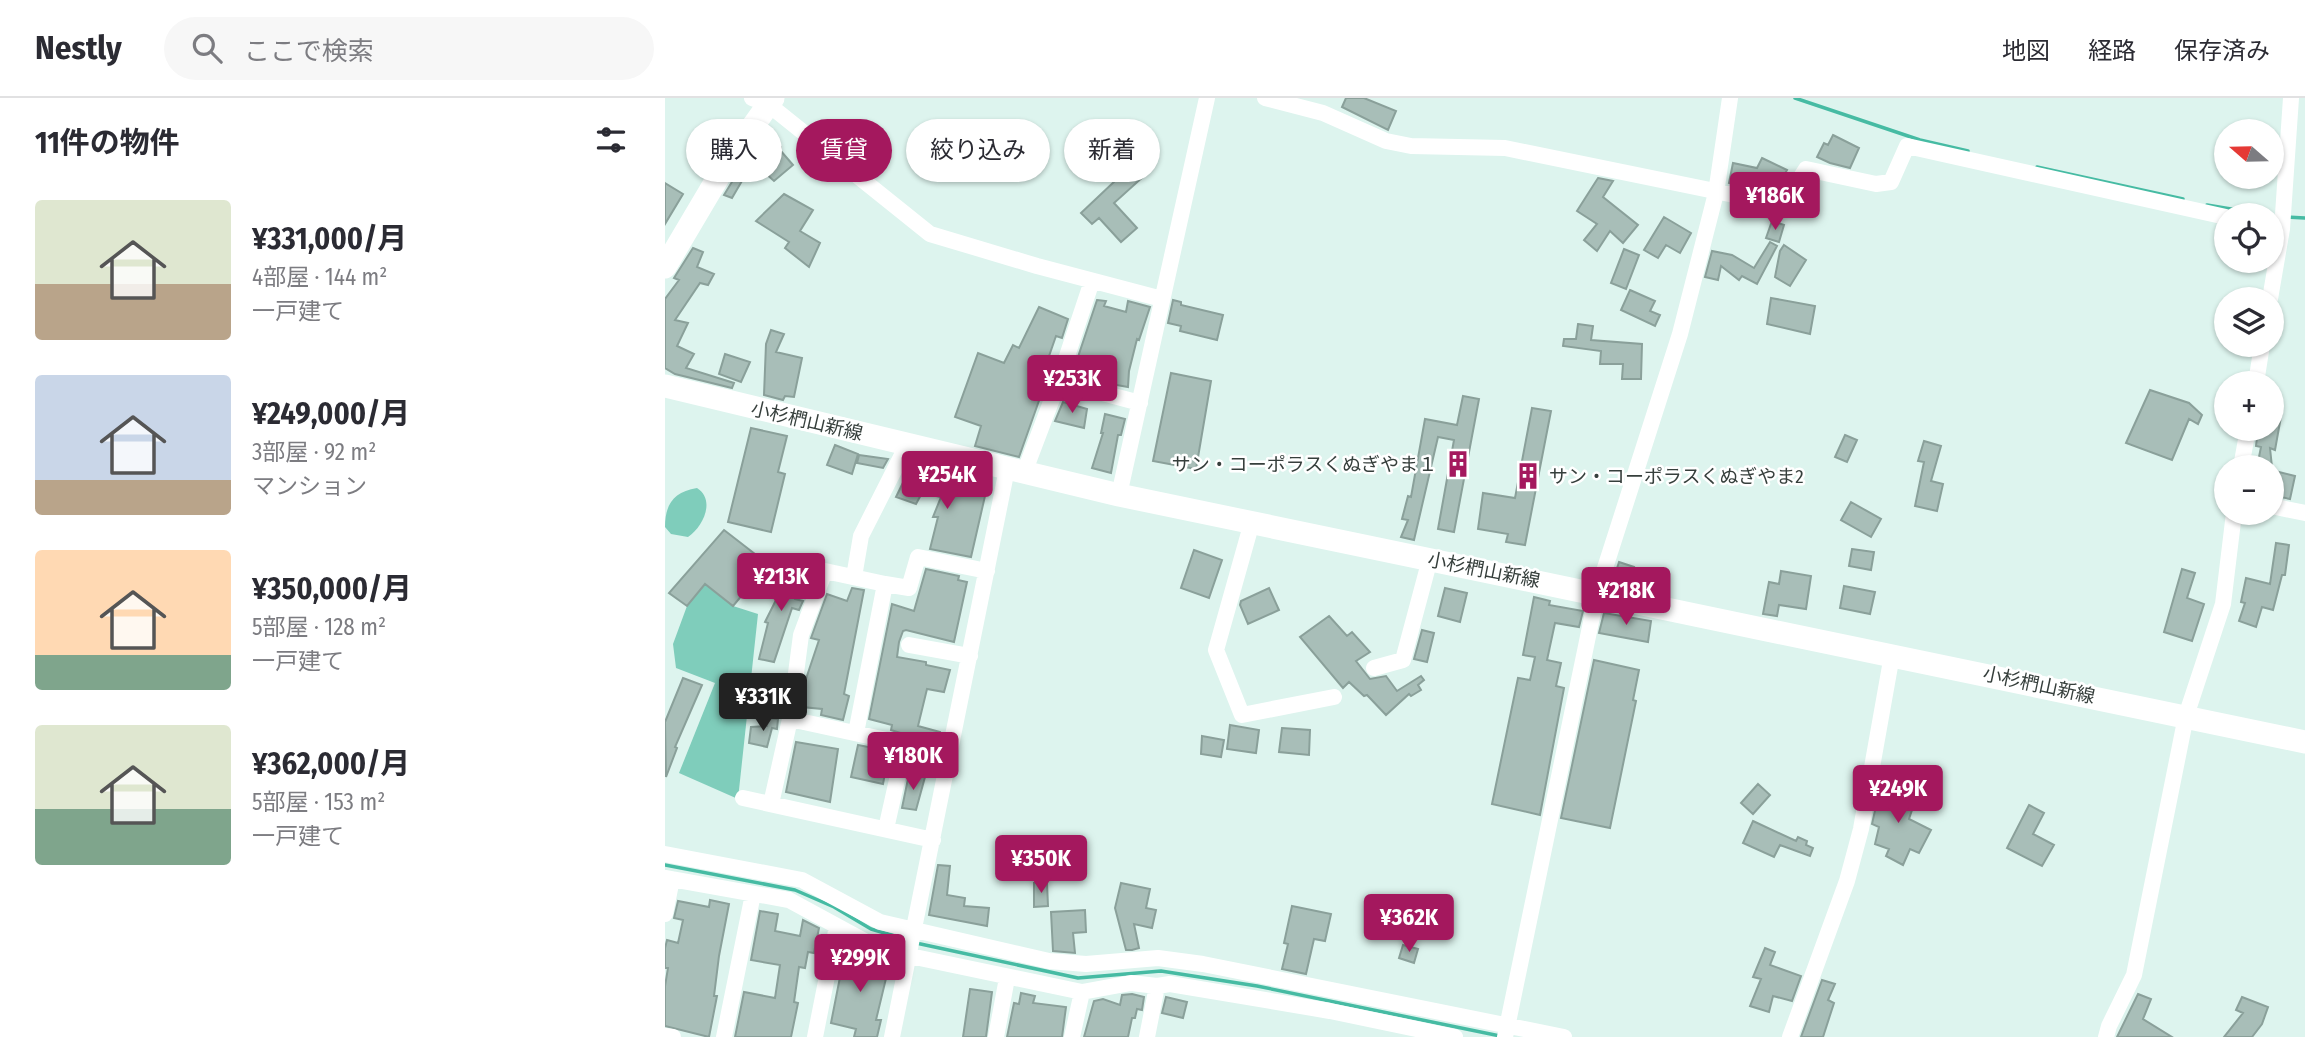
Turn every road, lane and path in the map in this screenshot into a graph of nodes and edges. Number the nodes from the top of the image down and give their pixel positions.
1 (1207, 98) edge
2 (1265, 98) edge
3 (1730, 98) edge
4 (2291, 98) edge
5 (764, 100) edge
6 (1716, 193) junction
7 (2280, 203) edge
8 (2214, 214) edge
9 (665, 267) edge
10 (1092, 281) junction
11 (1162, 299) junction
12 (665, 386) edge
13 (1057, 386) junction
14 (1140, 403) junction
15 (907, 445) junction
16 (1016, 471) junction
17 (1119, 495) junction
18 (2284, 509) edge
19 (2305, 513) edge
20 (1252, 522) junction
21 (2233, 525) edge
22 (1430, 559) junction
23 (987, 571) junction
24 (854, 577) junction
25 (885, 584) junction
26 (1598, 593) junction
27 (909, 645) dead end
28 (1892, 655) junction
29 (970, 656) junction
30 (1374, 667) dead end
31 (1334, 697) dead end
32 (2186, 716) junction
33 (790, 719) junction
34 (856, 733) junction
35 (2305, 742) edge
36 (743, 798) dead end
37 (771, 804) junction
38 (886, 829) junction
39 (933, 840) junction
40 (665, 853) edge
41 (668, 878) edge
42 (753, 894) junction
43 (665, 914) edge
44 (837, 926) junction
45 (915, 930) junction
46 (910, 956) junction
47 (1007, 978) junction
48 (1157, 986) junction
49 (1081, 992) junction
50 (1506, 1031) edge
51 (665, 1035) edge
52 (673, 1037) edge
53 (724, 1037) edge
54 (815, 1037) edge
55 (891, 1037) edge
56 (996, 1037) edge
57 (1072, 1037) edge
58 (1147, 1037) edge
59 (1455, 1037) edge
60 (1563, 1037) edge
61 (1790, 1037) edge
62 (2106, 1037) edge

1 - 11 street
2 - 6 street
3 - 6 street
4 - 7 street
5 - 9 main road
5 - 10 street
6 - 8 street
6 - 26 street
10 - 11 street
10 - 13 street
11 - 14 street
12 - 15 main road, 小杉椚山新線
13 - 14 street
13 - 16 street
14 - 17 street
15 - 16 main road, 小杉椚山新線
15 - 24 street
16 - 17 main road, 小杉椚山新線
16 - 23 street
17 - 20 main road, 小杉椚山新線
18 - 19 street
20 - 22 main road, 小杉椚山新線
20 - 31 street
21 - 32 street
22 - 26 main road, 小杉椚山新線
22 - 30 street
23 - 25 street
23 - 29 street
24 - 25 street
24 - 33 street
25 - 34 street
26 - 28 main road, 小杉椚山新線
26 - 50 street
27 - 29 street
28 - 32 main road, 小杉椚山新線
28 - 61 street
29 - 39 street
32 - 35 main road, 小杉椚山新線
32 - 62 street
33 - 34 street
33 - 37 street
34 - 38 street
36 - 37 street
37 - 38 street
38 - 39 street
39 - 45 street
40 - 45 street
41 - 42 street
41 - 43 street
42 - 44 street
42 - 53 street
44 - 46 street
44 - 54 street
45 - 46 street
45 - 50 street
46 - 47 street
46 - 55 street
47 - 49 street
47 - 56 street
48 - 49 street
48 - 58 street
48 - 59 street
49 - 57 street
50 - 60 street
51 - 52 street

